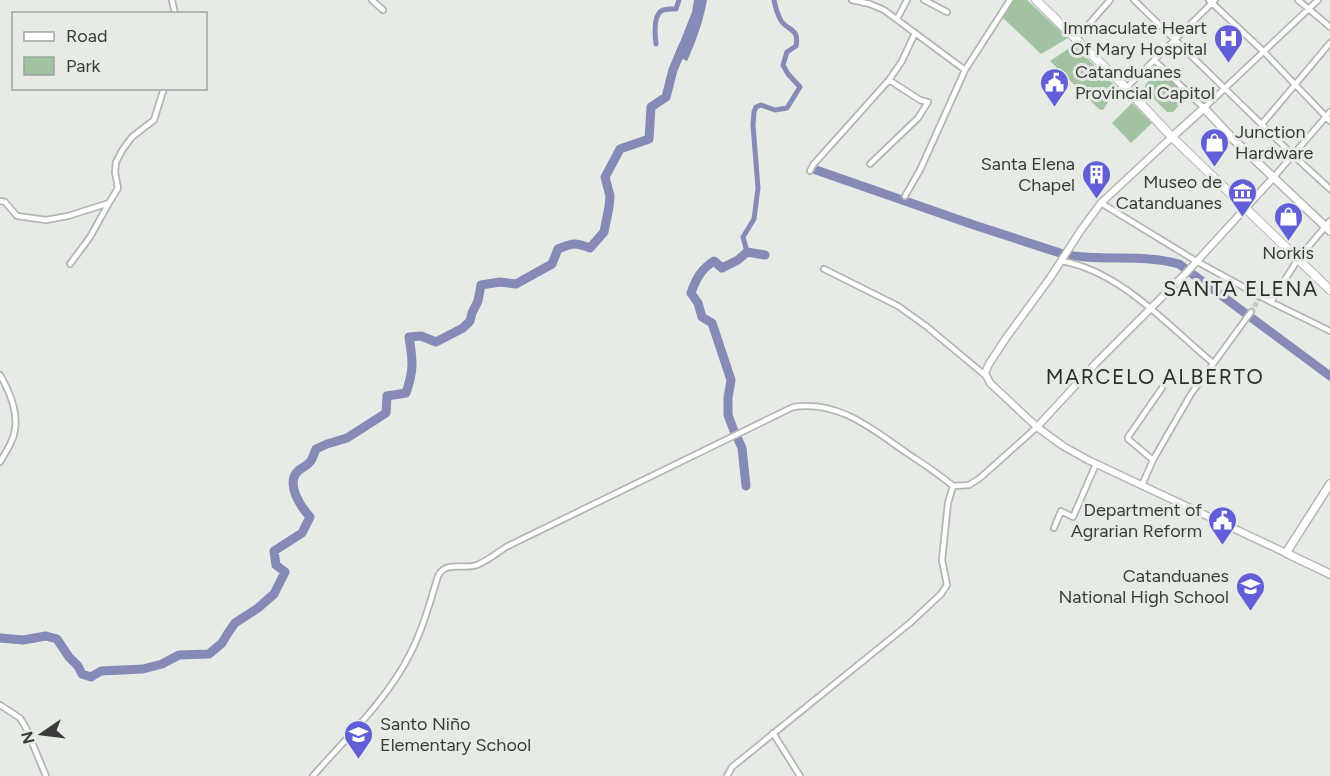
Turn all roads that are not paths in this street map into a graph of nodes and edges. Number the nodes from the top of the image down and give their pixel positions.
1 (372, 0) edge
2 (852, 0) edge
3 (907, 0) edge
4 (924, 0) edge
5 (1010, 0) edge
6 (1036, 0) edge
7 (1110, 0) edge
8 (1134, 0) edge
9 (1298, 0) edge
10 (1318, 0) edge
11 (1212, 1) edge
12 (1309, 9) junction
13 (383, 10) dead end
14 (947, 12) dead end
15 (897, 19) junction
16 (1330, 27) edge
17 (915, 33) junction
18 (1076, 39) junction
19 (1175, 39) junction
20 (1330, 43) edge
21 (1264, 52) junction
22 (1154, 60) junction
23 (965, 70) junction
24 (889, 80) junction
25 (1296, 84) junction
26 (1126, 88) junction
27 (1226, 89) junction
28 (163, 90) edge
29 (1204, 108) junction
30 (1329, 116) edge
31 (1262, 124) junction
32 (1172, 137) junction
33 (1292, 154) junction
34 (870, 164) dead end
35 (810, 171) dead end
36 (1273, 178) junction
37 (1330, 189) edge
38 (905, 196) dead end
39 (0, 201) edge
40 (109, 203) junction
41 (1101, 203) junction
42 (1245, 208) junction
43 (1328, 226) edge
44 (1064, 257) junction
45 (1298, 259) junction
46 (1196, 261) junction
47 (70, 264) dead end
48 (824, 269) dead end
49 (1330, 290) edge
50 (1271, 302) junction
51 (1151, 309) junction
52 (1249, 314) tunnel mouth
53 (1330, 331) edge
54 (1213, 363) junction
55 (986, 373) junction
56 (0, 375) edge
57 (1162, 388) dead end
58 (1037, 427) junction
59 (1153, 460) junction
60 (0, 462) edge
61 (1096, 464) junction
62 (1330, 484) edge
63 (1142, 485) junction
64 (953, 486) junction
65 (1054, 528) dead end
66 (1286, 553) junction
67 (1330, 574) edge
68 (0, 705) edge
69 (773, 733) junction
70 (46, 776) edge
71 (314, 776) edge
72 (727, 776) edge
73 (800, 776) edge

1 - 13 street
2 - 15 street
3 - 15 street
4 - 14 street
5 - 23 street
6 - 18 main road
7 - 18 street
8 - 19 street
9 - 12 street
10 - 12 street
11 - 19 street
11 - 21 street
12 - 16 street
12 - 21 street
15 - 17 street
17 - 23 street
17 - 24 street
18 - 26 main road
19 - 22 street
19 - 27 street
20 - 25 street
21 - 25 street
21 - 27 street
22 - 26 street
22 - 29 street
23 - 38 street
24 - 34 street
24 - 35 street
25 - 30 street
25 - 31 street
26 - 32 main road
27 - 29 street
27 - 31 street
28 - 40 street
29 - 32 main road
29 - 36 main road
30 - 33 street
31 - 33 street
32 - 41 street
32 - 42 main road
33 - 36 street
33 - 37 street
36 - 42 street
36 - 43 main road
39 - 40 street
40 - 47 street
41 - 44 street
41 - 46 street
42 - 45 main road
42 - 46 street
43 - 45 street
44 - 51 street
44 - 55 street
45 - 49 main road
45 - 50 street
46 - 50 street
46 - 51 street
48 - 55 street
50 - 53 street
51 - 54 street
51 - 58 street
52 - 54 street
54 - 59 street
55 - 58 street
56 - 60 street
57 - 59 street
58 - 61 street
58 - 64 street
59 - 63 street
61 - 63 street
61 - 65 street
62 - 66 main road
63 - 66 street
64 - 69 street
64 - 71 street
66 - 67 main road
68 - 70 street
69 - 72 street
69 - 73 street

